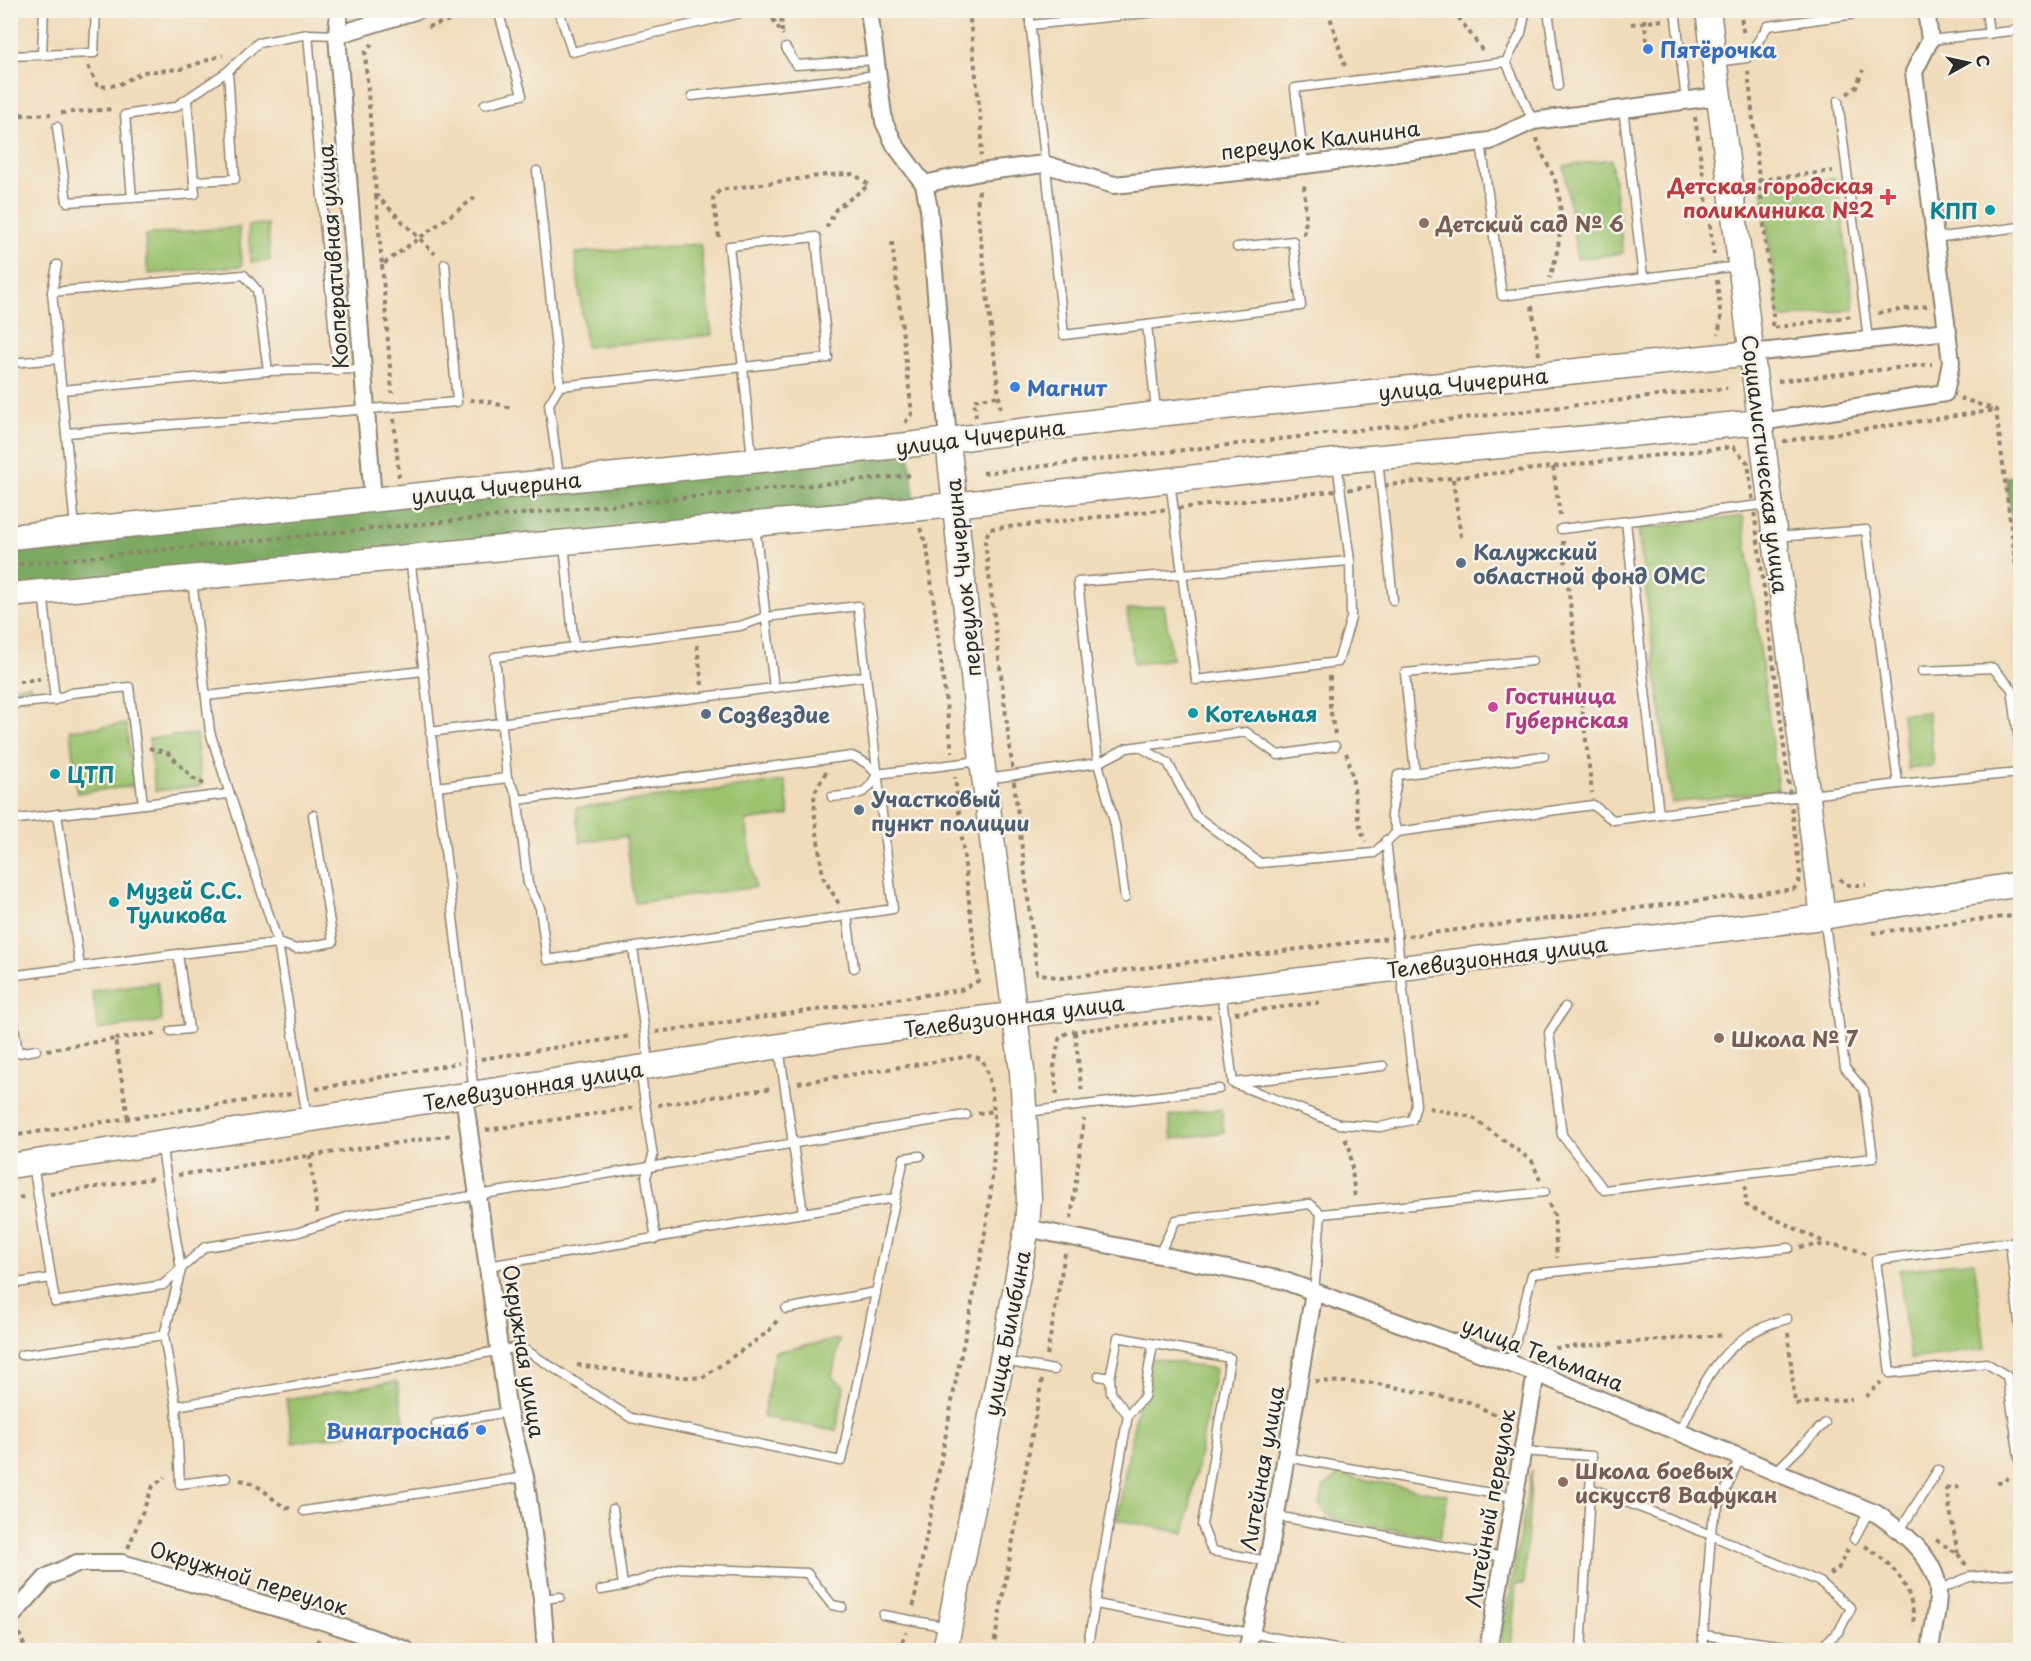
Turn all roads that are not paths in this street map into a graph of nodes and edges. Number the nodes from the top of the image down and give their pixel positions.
1 (44, 10) edge
2 (96, 10) edge
3 (339, 10) edge
4 (418, 10) edge
5 (498, 10) edge
6 (559, 10) edge
7 (754, 10) edge
8 (869, 10) edge
9 (1029, 10) edge
10 (1176, 10) edge
11 (1526, 10) edge
12 (1548, 10) edge
13 (1675, 10) edge
14 (1708, 10) edge
15 (1926, 10) edge
16 (1986, 10) edge
17 (1856, 14) dead end
18 (1030, 25) junction
19 (2020, 30) edge
20 (308, 34) junction
21 (337, 34) junction
22 (1989, 34) junction
23 (1930, 40) junction
24 (786, 48) road end
25 (42, 53) junction
26 (10, 56) edge
27 (1506, 62) junction
28 (1715, 62) junction
29 (876, 67) junction
30 (228, 70) junction
31 (1558, 86) dead end
32 (692, 96) dead end
33 (1702, 98) junction
34 (187, 100) junction
35 (1838, 101) road end
36 (485, 104) dead end
37 (1623, 108) junction
38 (1533, 120) junction
39 (57, 127) dead end
40 (1481, 142) junction
41 (1044, 164) junction
42 (1304, 165) junction
43 (537, 171) dead end
44 (194, 181) junction
45 (924, 184) junction
46 (132, 198) junction
47 (2020, 227) edge
48 (1935, 238) junction
49 (1237, 247) dead end
50 (445, 264) road end
51 (57, 265) dead end
52 (1741, 266) junction
53 (1644, 276) junction
54 (52, 292) junction
55 (1147, 325) junction
56 (1948, 331) junction
57 (1868, 339) junction
58 (1752, 353) junction
59 (59, 358) junction
60 (10, 363) edge
61 (743, 367) junction
62 (364, 369) junction
63 (268, 371) junction
64 (337, 371) junction
65 (560, 386) junction
66 (62, 390) junction
67 (367, 409) junction
68 (1156, 414) junction
69 (1761, 422) junction
70 (66, 433) junction
71 (948, 440) junction
72 (1378, 458) junction
73 (1337, 460) junction
74 (752, 461) junction
75 (559, 481) junction
76 (1170, 481) junction
77 (373, 492) junction
78 (1762, 505) junction
79 (954, 506) junction
80 (1626, 522) junction
81 (755, 524) junction
82 (1561, 529) road end
83 (75, 531) junction
84 (10, 537) edge
85 (1776, 537) junction
86 (564, 542) junction
87 (410, 557) junction
88 (1350, 561) junction
89 (1181, 574) junction
90 (192, 578) junction
91 (42, 592) junction
92 (10, 595) edge
93 (1393, 600) dead end
94 (766, 617) junction
95 (574, 647) junction
96 (1532, 661) dead end
97 (423, 671) junction
98 (1922, 671) dead end
99 (866, 676) junction
100 (774, 688) junction
101 (206, 696) junction
102 (55, 700) junction
103 (10, 704) edge
104 (501, 723) junction
105 (430, 732) junction
106 (1335, 746) road end
107 (1140, 747) junction
108 (2020, 749) edge
109 (1544, 756) dead end
110 (1098, 763) junction
111 (983, 770) junction
112 (1415, 772) junction
113 (2020, 773) edge
114 (877, 774) junction
115 (507, 778) junction
116 (1898, 784) junction
117 (437, 787) junction
118 (228, 794) junction
119 (832, 797) dead end
120 (1800, 797) junction
121 (518, 800) junction
122 (143, 804) junction
123 (57, 814) junction
124 (1659, 814) junction
125 (313, 815) dead end
126 (10, 820) edge
127 (1397, 832) junction
128 (1386, 840) junction
129 (2020, 884) edge
130 (1125, 898) dead end
131 (847, 916) junction
132 (1823, 917) junction
133 (278, 943) junction
134 (633, 948) junction
135 (178, 954) junction
136 (80, 967) junction
137 (854, 968) dead end
138 (1400, 968) junction
139 (10, 976) edge
140 (1221, 990) junction
141 (10, 998) edge
142 (1566, 1007) dead end
143 (1014, 1013) junction
144 (171, 1031) road end
145 (779, 1046) junction
146 (36, 1050) road end
147 (1383, 1066) dead end
148 (645, 1068) junction
149 (1233, 1083) junction
150 (1219, 1089) dead end
151 (469, 1094) junction
152 (1025, 1112) junction
153 (966, 1115) dead end
154 (308, 1120) junction
155 (161, 1143) junction
156 (793, 1143) junction
157 (920, 1156) dead end
158 (22, 1164) edge
159 (650, 1166) junction
160 (1545, 1192) road end
161 (479, 1195) junction
162 (895, 1198) junction
163 (803, 1213) junction
164 (1321, 1214) junction
165 (1026, 1228) junction
166 (656, 1239) junction
167 (2020, 1241) edge
168 (2010, 1243) junction
169 (1789, 1248) road end
170 (1159, 1254) junction
171 (488, 1266) junction
172 (181, 1270) junction
173 (2017, 1277) edge
174 (51, 1278) junction
175 (10, 1284) edge
176 (876, 1292) junction
177 (1314, 1292) junction
178 (786, 1309) road end
179 (1787, 1319) road end
180 (2020, 1331) edge
181 (164, 1335) junction
182 (1154, 1344) junction
183 (501, 1349) junction
184 (21, 1354) road end
185 (1002, 1360) junction
186 (1510, 1364) junction
187 (1054, 1370) dead end
188 (1536, 1373) junction
189 (1099, 1376) dead end
190 (1110, 1378) junction
191 (177, 1406) junction
192 (508, 1412) junction
193 (1128, 1415) junction
194 (1825, 1423) dead end
195 (436, 1424) dead end
196 (1680, 1431) junction
197 (1521, 1451) junction
198 (1740, 1456) junction
199 (1286, 1457) junction
200 (2020, 1464) edge
201 (1938, 1470) dead end
202 (1776, 1471) junction
203 (525, 1477) junction
204 (226, 1478) road end
205 (1590, 1488) junction
206 (1513, 1497) junction
207 (613, 1509) dead end
208 (304, 1511) road end
209 (1869, 1511) junction
210 (1276, 1516) junction
211 (1903, 1525) junction
212 (1711, 1535) junction
213 (1854, 1539) road end
214 (1503, 1557) junction
215 (1268, 1561) junction
216 (2020, 1573) edge
217 (623, 1586) junction
218 (601, 1590) dead end
219 (1938, 1590) junction
220 (560, 1597) dead end
221 (542, 1599) junction
222 (1096, 1604) junction
223 (842, 1607) dead end
224 (883, 1615) dead end
225 (10, 1618) edge
226 (1252, 1632) junction
227 (1703, 1635) junction
228 (947, 1639) edge
229 (406, 1650) edge
230 (546, 1650) edge
231 (1087, 1650) edge
232 (1247, 1650) edge
233 (1341, 1650) edge
234 (1488, 1650) edge
235 (1581, 1650) edge
236 (1702, 1650) edge
237 (1930, 1650) edge

1 - 25 lane
2 - 25 lane
3 - 21 street, Кооперативная улица
4 - 21 street
5 - 36 lane
6 - 7 lane
8 - 29 street, переулок Чичерина
9 - 18 lane
10 - 18 lane
11 - 27 lane
12 - 31 lane
13 - 33 lane
14 - 28 street, Социалистическая улица
15 - 23 street
16 - 22 lane
17 - 28 lane
18 - 41 lane
19 - 22 lane
20 - 21 lane
20 - 30 lane
20 - 64 lane
21 - 62 street, Кооперативная улица
22 - 23 lane
23 - 48 street
24 - 29 lane
25 - 26 lane
27 - 38 lane
27 - 42 lane
28 - 33 street, Социалистическая улица
29 - 32 lane
29 - 45 street, переулок Чичерина
30 - 34 lane
30 - 44 lane
33 - 37 street, переулок Калинина
33 - 52 street, Социалистическая улица
34 - 44 lane
34 - 46 lane
35 - 57 lane
37 - 38 street, переулок Калинина
37 - 53 lane
38 - 40 street, переулок Калинина
39 - 46 lane
40 - 42 street, переулок Калинина
40 - 53 lane
41 - 42 street, переулок Калинина
41 - 45 street, переулок Калинина
41 - 55 lane
43 - 65 lane
44 - 46 lane
45 - 71 street, переулок Чичерина
47 - 48 lane
48 - 56 street
49 - 55 lane
50 - 67 lane
51 - 54 lane
52 - 53 lane
52 - 58 street, Социалистическая улица
54 - 59 lane
54 - 63 lane
55 - 68 lane
56 - 57 street, улица Чичерина
56 - 69 street
57 - 58 street, улица Чичерина
58 - 68 street, улица Чичерина
58 - 69 street, Социалистическая улица
59 - 60 lane
59 - 66 lane
61 - 61 lane
61 - 65 lane
61 - 74 lane
62 - 64 lane
62 - 67 street, Кооперативная улица
63 - 64 lane
63 - 66 lane
65 - 75 lane
66 - 70 lane
67 - 70 lane
67 - 77 street, Кооперативная улица
68 - 71 street, улица Чичерина
69 - 72 street
69 - 78 street, Социалистическая улица
70 - 83 lane
71 - 74 street, улица Чичерина
71 - 79 street, переулок Чичерина
72 - 73 street
72 - 93 lane
73 - 76 street
73 - 88 lane
74 - 75 street, улица Чичерина
75 - 77 street, улица Чичерина
76 - 79 street
76 - 89 lane
77 - 83 street, улица Чичерина
78 - 80 lane
78 - 85 street, Социалистическая улица
79 - 81 street
79 - 111 street, переулок Чичерина
80 - 82 lane
80 - 124 lane
81 - 86 street
81 - 94 lane
83 - 84 street, улица Чичерина
85 - 116 lane
85 - 120 street, Социалистическая улица
86 - 87 street
86 - 95 lane
87 - 90 street
87 - 97 lane
88 - 89 lane
88 - 89 lane
89 - 110 lane
90 - 91 street
90 - 101 lane
91 - 92 street
91 - 102 lane
94 - 95 lane
94 - 99 lane
94 - 100 lane
95 - 104 lane
96 - 112 lane
97 - 101 lane
97 - 105 lane
98 - 108 lane
99 - 100 lane
99 - 114 lane
100 - 104 lane
101 - 118 lane
102 - 103 lane
102 - 122 lane
104 - 105 lane
104 - 115 lane
105 - 117 lane
106 - 107 lane
107 - 110 lane
107 - 128 lane
109 - 112 lane
110 - 111 lane
110 - 130 lane
111 - 114 lane
111 - 143 street, переулок Чичерина
112 - 127 lane
113 - 116 lane
114 - 119 lane
114 - 121 lane
114 - 131 lane
115 - 117 lane
115 - 121 lane
116 - 120 lane
117 - 151 lane
118 - 122 lane
118 - 133 lane
120 - 124 lane
120 - 132 street, Социалистическая улица
121 - 134 lane
122 - 123 lane
123 - 126 lane
123 - 136 lane
124 - 127 lane
125 - 133 lane
127 - 128 lane
128 - 138 lane
129 - 132 street, Телевизионная улица
131 - 134 lane
131 - 137 lane
132 - 138 street, Телевизионная улица
132 - 142 lane
133 - 135 lane
133 - 154 lane
134 - 148 lane
135 - 136 lane
135 - 144 lane
136 - 139 lane
138 - 140 street, Телевизионная улица
138 - 149 lane
140 - 143 street, Телевизионная улица
140 - 149 lane
141 - 146 lane
143 - 145 street, Телевизионная улица
143 - 152 street, улица Билибина
145 - 148 street, Телевизионная улица
145 - 156 lane
147 - 149 lane
148 - 151 street, Телевизионная улица
148 - 159 lane
150 - 152 lane
151 - 154 street, Телевизионная улица
151 - 161 street, Окружная улица
152 - 165 street, улица Билибина
153 - 156 lane
154 - 155 street, Телевизионная улица
155 - 158 street, Телевизионная улица
155 - 172 lane
156 - 159 lane
156 - 163 lane
157 - 162 lane
158 - 174 lane
159 - 161 lane
159 - 166 lane
160 - 164 lane
161 - 171 street, Окружная улица
161 - 172 lane
162 - 163 lane
162 - 176 lane
163 - 166 lane
164 - 170 lane
164 - 177 lane
165 - 170 street, улица Тельмана
165 - 185 street, улица Билибина
166 - 171 lane
167 - 168 lane
168 - 173 lane
168 - 200 lane
169 - 186 lane
170 - 177 street, улица Тельмана
171 - 183 street, Окружная улица
172 - 174 lane
172 - 181 lane
173 - 180 lane
174 - 175 lane
176 - 178 lane
176 - 183 lane
177 - 186 street, улица Тельмана
177 - 199 street, Литейная улица
179 - 196 lane
181 - 184 lane
181 - 191 lane
182 - 190 lane
182 - 193 lane
182 - 215 lane
183 - 191 lane
183 - 192 street, Окружная улица
185 - 187 lane
185 - 228 street, улица Билибина
186 - 188 street, улица Тельмана
188 - 196 street, улица Тельмана
188 - 197 street, Литейный переулок
189 - 190 lane
190 - 193 lane
191 - 204 lane
192 - 195 lane
192 - 203 street, Окружная улица
193 - 222 lane
194 - 202 lane
196 - 198 street, улица Тельмана
197 - 205 lane
197 - 206 street, Литейный переулок
198 - 202 street, улица Тельмана
198 - 212 lane
199 - 206 lane
199 - 210 street, Литейная улица
201 - 211 lane
202 - 209 street, улица Тельмана
203 - 208 lane
203 - 221 street, Окружная улица
205 - 212 lane
205 - 235 lane
206 - 214 street, Литейный переулок
207 - 217 lane
209 - 211 street, улица Тельмана
209 - 213 lane
210 - 214 lane
210 - 215 street, Литейная улица
211 - 219 street, улица Тельмана
212 - 227 lane
212 - 227 lane
214 - 234 street, Литейный переулок
215 - 226 street, Литейная улица
216 - 219 lane
217 - 218 lane
217 - 223 lane
219 - 237 street, улица Тельмана
220 - 221 lane
221 - 230 street, Окружная улица
222 - 226 lane
222 - 231 lane
224 - 228 lane
225 - 229 street, Окружной переулок
226 - 232 street, Литейная улица
226 - 233 lane
227 - 236 lane

